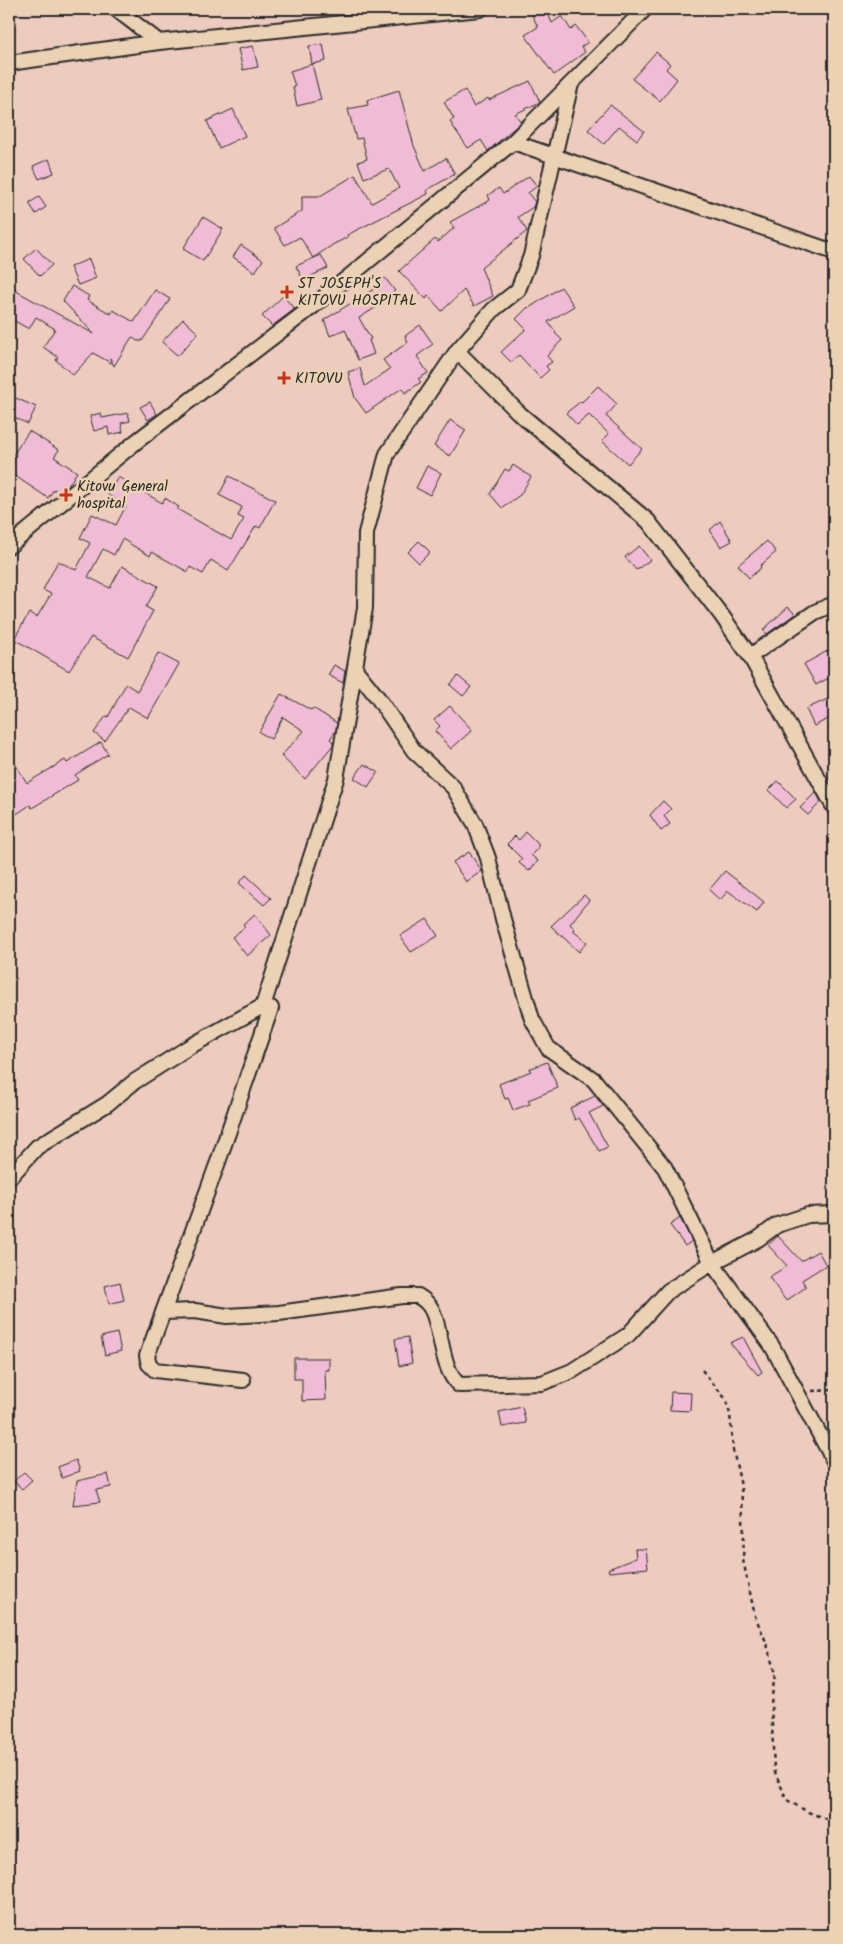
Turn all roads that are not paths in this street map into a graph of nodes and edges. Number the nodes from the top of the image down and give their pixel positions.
1 (116, 9) edge
2 (480, 9) edge
3 (646, 9) edge
4 (159, 42) junction
5 (9, 63) edge
6 (571, 84) junction
7 (513, 142) junction
8 (554, 156) junction
9 (834, 252) edge
10 (457, 351) junction
11 (9, 546) edge
12 (834, 604) edge
13 (750, 656) junction
14 (355, 669) junction
15 (834, 807) edge
16 (263, 1006) junction
17 (9, 1178) edge
18 (834, 1214) edge
19 (712, 1263) junction
20 (163, 1312) junction
21 (242, 1380) dead end
22 (834, 1461) edge

1 - 4 street
2 - 4 street
3 - 6 street
4 - 5 street
6 - 7 street
6 - 8 street
7 - 8 street
7 - 11 street
8 - 9 street
8 - 10 street
10 - 13 street
10 - 14 street
12 - 13 street
13 - 15 street
14 - 16 street
14 - 19 street
16 - 17 street
16 - 20 street
18 - 19 street
19 - 20 street
19 - 22 street
20 - 21 street

